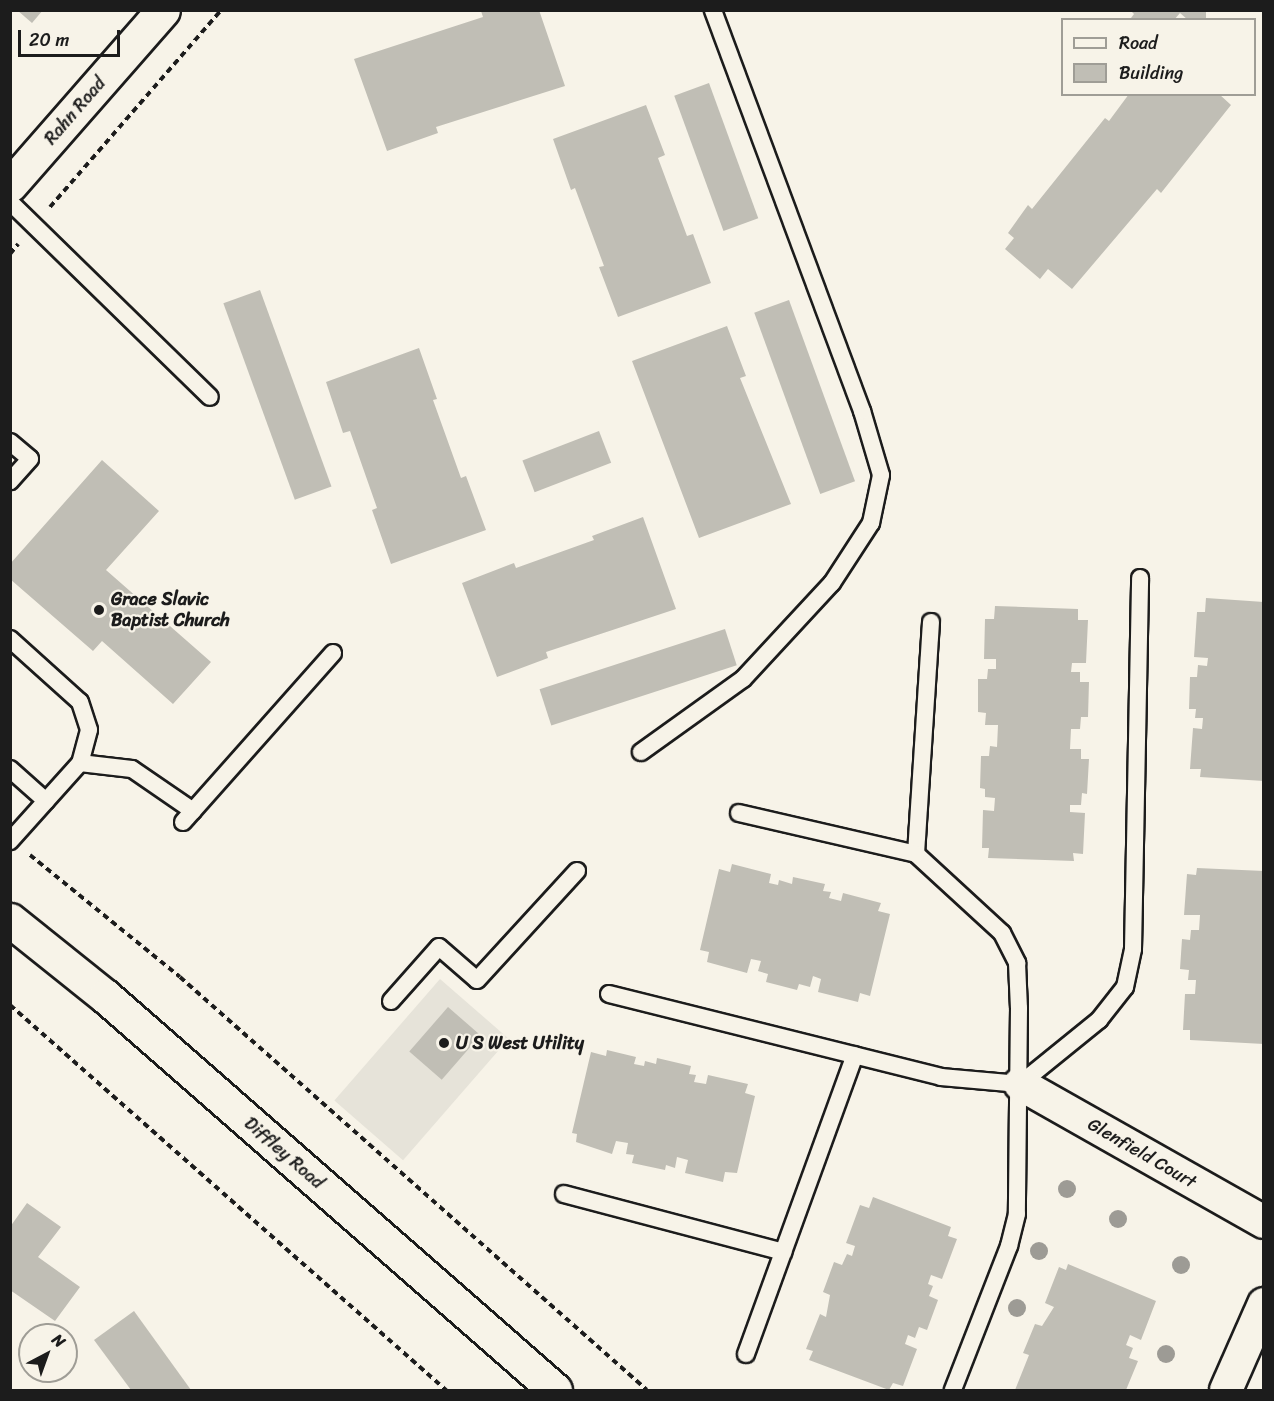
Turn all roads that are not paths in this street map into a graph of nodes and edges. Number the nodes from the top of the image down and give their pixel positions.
1 (163, 10) edge
2 (713, 10) edge
3 (10, 185) edge
4 (10, 202) edge
5 (210, 397) dead end
6 (10, 442) edge
7 (10, 481) edge
8 (1140, 578) dead end
9 (931, 622) dead end
10 (10, 639) edge
11 (333, 653) dead end
12 (641, 752) dead end
13 (80, 763) junction
14 (10, 769) edge
15 (46, 801) junction
16 (739, 813) dead end
17 (11, 841) edge
18 (916, 854) junction
19 (577, 871) dead end
20 (10, 920) edge
21 (609, 994) dead end
22 (391, 1001) dead end
23 (855, 1055) junction
24 (1020, 1084) junction
25 (564, 1194) dead end
26 (1263, 1222) edge
27 (783, 1252) junction
28 (1260, 1321) edge
29 (746, 1354) dead end
30 (555, 1390) edge
31 (953, 1390) edge
32 (1226, 1390) edge

1 - 3 main road, Rahn Road
2 - 12 lane
4 - 5 lane
6 - 7 lane
8 - 24 lane
9 - 18 lane
10 - 13 lane
11 - 13 lane
13 - 15 lane
14 - 15 lane
15 - 17 lane
16 - 18 lane
18 - 24 lane
19 - 22 lane
20 - 30 main road, Diffley Road
21 - 23 lane
23 - 24 lane
23 - 27 lane
24 - 26 street, Glenfield Court
24 - 31 lane
25 - 27 lane
27 - 29 lane
28 - 32 street

